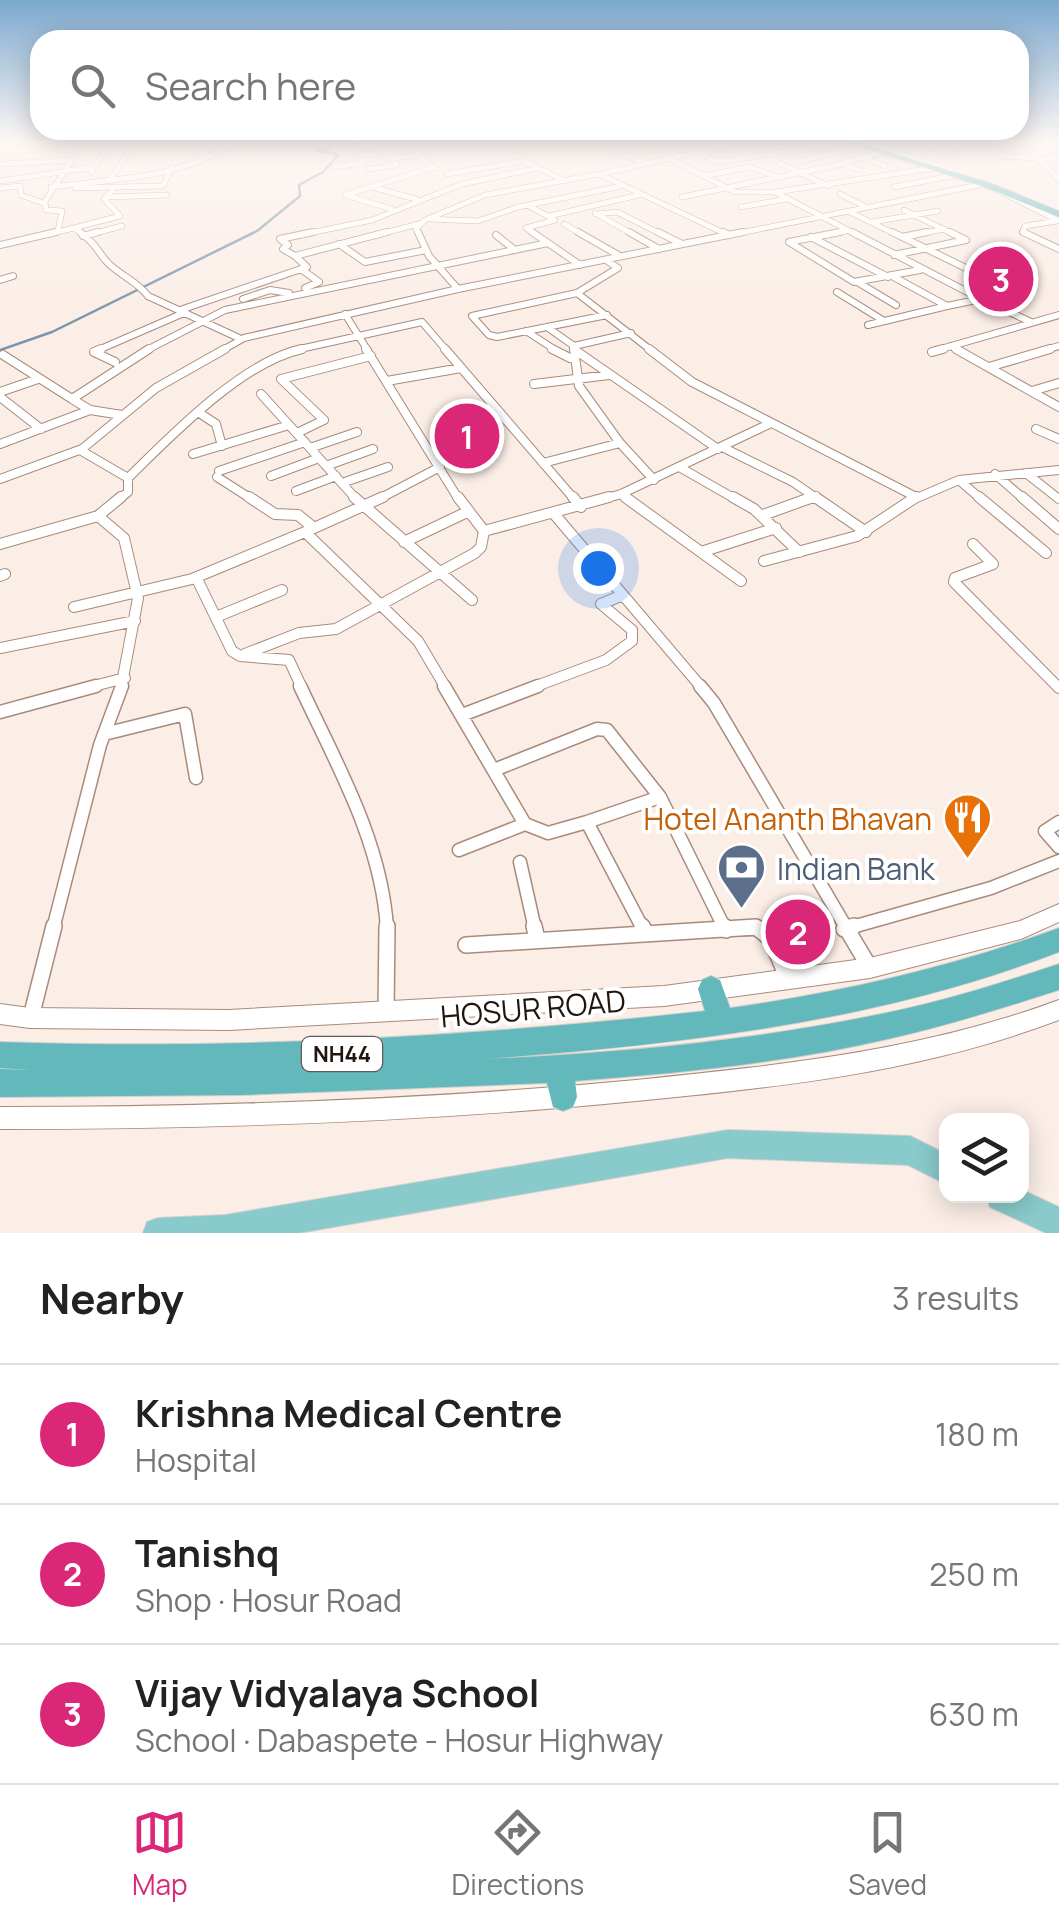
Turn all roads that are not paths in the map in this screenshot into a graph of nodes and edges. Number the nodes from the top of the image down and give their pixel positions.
1 (33, 200) edge
2 (47, 200) edge
3 (107, 200) edge
4 (358, 200) edge
5 (416, 200) edge
6 (475, 200) edge
7 (555, 200) edge
8 (621, 200) edge
9 (651, 200) edge
10 (784, 200) edge
11 (788, 200) edge
12 (851, 200) edge
13 (911, 200) edge
14 (1017, 200) edge
15 (45, 204) junction
16 (528, 205) junction
17 (741, 207) dead end
18 (585, 208) junction
19 (867, 208) junction
20 (392, 209) junction
21 (904, 210) dead end
22 (849, 212) junction
23 (938, 212) dead end
24 (596, 214) junction
25 (914, 215) junction
26 (548, 216) junction
27 (821, 217) junction
28 (1059, 219) edge
29 (425, 220) junction
30 (871, 222) junction
31 (564, 224) dead end
32 (122, 226) dead end
33 (648, 227) junction
34 (74, 228) junction
35 (944, 229) junction
36 (58, 230) junction
37 (847, 230) junction
38 (628, 232) junction
39 (496, 235) dead end
40 (729, 235) junction
41 (83, 236) junction
42 (810, 237) junction
43 (902, 237) junction
44 (548, 243) junction
45 (339, 244) junction
46 (682, 244) junction
47 (0, 245) edge
48 (879, 247) junction
49 (924, 248) junction
50 (660, 249) junction
51 (1059, 249) edge
52 (426, 250) junction
53 (515, 250) junction
54 (844, 254) junction
55 (894, 255) junction
56 (296, 256) junction
57 (621, 257) junction
58 (605, 260) junction
59 (580, 265) junction
60 (438, 266) junction
61 (304, 268) junction
62 (921, 269) junction
63 (12, 276) dead end
64 (890, 276) junction
65 (0, 280) edge
66 (858, 283) junction
67 (333, 288) junction
68 (458, 289) junction
69 (838, 292) dead end
70 (577, 293) junction
71 (228, 294) junction
72 (982, 299) junction
73 (242, 300) junction
74 (896, 305) dead end
75 (947, 306) junction
76 (184, 311) junction
77 (345, 314) junction
78 (607, 315) junction
79 (1059, 315) edge
80 (199, 318) junction
81 (884, 321) junction
82 (1031, 322) junction
83 (868, 325) dead end
84 (547, 327) junction
85 (526, 331) junction
86 (631, 333) junction
87 (358, 335) junction
88 (240, 339) junction
89 (951, 346) junction
90 (1059, 346) edge
91 (573, 351) junction
92 (932, 352) dead end
93 (3, 355) dead end
94 (371, 356) junction
95 (115, 362) dead end
96 (989, 367) junction
97 (461, 368) junction
98 (609, 375) junction
99 (38, 379) junction
100 (576, 380) junction
101 (387, 381) junction
102 (1059, 383) edge
103 (534, 384) dead end
104 (1032, 391) junction
105 (261, 394) dead end
106 (0, 395) edge
107 (72, 399) junction
108 (1059, 407) edge
109 (90, 410) junction
110 (198, 412) junction
111 (122, 415) junction
112 (768, 424) junction
113 (41, 429) junction
114 (293, 429) junction
115 (1036, 429) dead end
116 (357, 432) dead end
117 (1059, 439) edge
118 (620, 443) junction
119 (0, 444) edge
120 (307, 445) junction
121 (222, 446) junction
122 (720, 448) junction
123 (373, 449) dead end
124 (80, 450) junction
125 (194, 454) dead end
126 (323, 462) junction
127 (543, 464) junction
128 (440, 466) junction
129 (388, 467) dead end
130 (680, 468) junction
131 (1059, 470) edge
132 (1026, 472) junction
133 (996, 474) junction
134 (271, 476) dead end
135 (128, 478) junction
136 (0, 479) edge
137 (339, 479) junction
138 (654, 480) junction
139 (959, 480) junction
140 (296, 491) dead end
141 (622, 494) junction
142 (816, 496) junction
143 (916, 497) junction
144 (1059, 499) edge
145 (362, 506) junction
146 (581, 507) junction
147 (467, 512) junction
148 (555, 515) junction
149 (98, 516) junction
150 (763, 516) junction
151 (776, 528) junction
152 (1059, 529) edge
153 (309, 530) junction
154 (484, 531) junction
155 (866, 532) junction
156 (404, 542) junction
157 (0, 544) edge
158 (974, 544) dead end
159 (702, 552) junction
160 (798, 552) junction
161 (1046, 553) dead end
162 (764, 561) dead end
163 (439, 572) junction
164 (197, 579) junction
165 (740, 580) dead end
166 (282, 590) dead end
167 (624, 595) junction
168 (138, 598) junction
169 (472, 600) dead end
170 (380, 605) junction
171 (74, 607) dead end
172 (216, 618) junction
173 (134, 621) junction
174 (0, 648) edge
175 (240, 656) junction
176 (125, 678) junction
177 (1059, 688) edge
178 (0, 712) edge
179 (462, 715) junction
180 (104, 734) junction
181 (494, 770) junction
182 (196, 778) dead end
183 (660, 797) junction
184 (587, 822) junction
185 (1059, 822) edge
186 (525, 824) junction
187 (1059, 847) edge
188 (459, 850) dead end
189 (1059, 861) edge
190 (520, 862) dead end
191 (1059, 912) edge
192 (844, 928) junction
193 (726, 930) junction
194 (645, 932) junction
195 (537, 939) junction
196 (1059, 940) edge
197 (466, 945) dead end
198 (870, 968) junction
199 (1059, 977) edge
200 (788, 979) junction
201 (710, 990) junction
202 (1059, 1010) edge
203 (386, 1012) junction
204 (0, 1014) edge
205 (30, 1018) junction
206 (722, 1023) junction
207 (0, 1055) edge
208 (560, 1068) junction
209 (0, 1083) edge
210 (563, 1097) junction
211 (0, 1118) edge
212 (939, 1166) edge
213 (1016, 1203) edge
214 (1059, 1223) edge
215 (219, 1231) edge
216 (158, 1233) edge

1 - 15 street
2 - 15 street
3 - 34 street
4 - 20 street
5 - 20 street
6 - 29 street
7 - 16 street
8 - 18 street
9 - 40 street
10 - 17 street
11 - 27 street
12 - 19 street
13 - 19 street
14 - 28 highway
15 - 36 street
16 - 26 street
16 - 29 street
18 - 24 street
18 - 26 street
19 - 22 street
20 - 56 street
21 - 25 street
22 - 27 street
22 - 30 street
23 - 25 street
24 - 33 street
24 - 38 street
25 - 30 street
25 - 35 street
26 - 44 street
27 - 37 street
27 - 40 street
28 - 51 street
29 - 45 street
29 - 52 street
30 - 43 street
31 - 57 street
32 - 41 street
33 - 38 street
33 - 46 street
34 - 36 street
34 - 41 street
35 - 43 street
35 - 49 street
36 - 47 street
37 - 42 street
37 - 48 street
38 - 50 street
39 - 53 street
40 - 46 street
41 - 76 street
42 - 54 street
42 - 66 street
43 - 49 street
44 - 53 street
44 - 59 street
45 - 52 street
45 - 56 street
46 - 50 street
48 - 54 street
48 - 55 street
49 - 55 street
49 - 72 street
50 - 57 street
52 - 60 street
53 - 60 street
54 - 64 street
55 - 62 street
56 - 61 street
57 - 58 street
58 - 59 street
58 - 70 street
59 - 68 street
60 - 67 street
60 - 68 street
61 - 67 street
61 - 71 street
61 - 73 street
62 - 64 street
62 - 72 street
63 - 65 street
64 - 66 street
64 - 75 street
66 - 74 street
67 - 80 street
68 - 77 street
69 - 81 street
70 - 78 street
70 - 85 street
71 - 73 street
71 - 76 street
72 - 75 street
72 - 82 street
73 - 80 street
75 - 81 street
76 - 80 street
76 - 95 street
77 - 87 street
77 - 88 street
78 - 84 street
78 - 86 street
79 - 82 street
80 - 88 street
80 - 107 street
81 - 83 street
82 - 89 street
84 - 85 street
84 - 91 street
85 - 91 street
86 - 91 street
86 - 112 street
87 - 94 street
87 - 97 street
87 - 110 street
88 - 111 street
89 - 92 street
89 - 96 street
90 - 96 street
91 - 98 street
91 - 100 street
93 - 99 street
94 - 101 street
94 - 114 street
96 - 104 street
97 - 101 street
97 - 127 street
98 - 100 street
98 - 122 street
99 - 106 street
99 - 107 street
100 - 103 street
100 - 118 street
101 - 128 street
102 - 104 street
104 - 108 street
105 - 114 street
106 - 113 street
107 - 109 street
109 - 111 street
109 - 113 street
110 - 121 street
110 - 135 street
111 - 124 street
112 - 122 street
112 - 143 street
113 - 119 street
114 - 120 street
114 - 121 street
115 - 117 street
116 - 120 street
118 - 127 street
118 - 138 street
120 - 126 street
120 - 153 street
121 - 125 street
122 - 130 street
122 - 142 street
123 - 126 street
124 - 135 street
124 - 136 street
126 - 134 street
126 - 137 street
127 - 146 street
128 - 145 street
128 - 147 street
129 - 137 street
130 - 138 street
130 - 150 street
131 - 132 street
132 - 133 street
132 - 144 street
133 - 139 street
133 - 152 street
135 - 149 street
137 - 140 street
137 - 145 street
138 - 141 street
139 - 143 street
139 - 161 street
141 - 146 street
141 - 159 street
142 - 150 street
142 - 155 street
143 - 155 street
145 - 153 street
145 - 156 street
146 - 148 street
147 - 154 street
147 - 156 street
148 - 154 street
148 - 167 street
149 - 157 street
149 - 168 street
150 - 151 street
151 - 159 street
151 - 160 street
153 - 164 street
153 - 170 street
154 - 163 street
155 - 160 street
156 - 163 street
158 - 177 street
159 - 165 street
160 - 162 street
163 - 169 street
163 - 170 street
164 - 168 street
164 - 172 street
166 - 172 street
167 - 179 street
167 - 192 street
168 - 171 street
168 - 173 street
170 - 175 street
170 - 179 street
172 - 175 street
173 - 174 street
173 - 176 street
175 - 203 street
176 - 178 street
176 - 180 street
179 - 181 street
180 - 182 street
180 - 205 street
181 - 183 street
181 - 186 street
183 - 184 street
183 - 193 street
184 - 186 street
184 - 194 street
185 - 187 street
186 - 188 street
189 - 192 street
190 - 195 street
191 - 198 street
192 - 198 street
193 - 194 street
193 - 200 street
194 - 195 street
195 - 197 street
196 - 206 highway, HOSUR ROAD / NH44
198 - 200 street
199 - 208 highway, NH44
200 - 201 street
201 - 203 street
201 - 206 highway
202 - 210 street
203 - 205 street
204 - 205 street
206 - 207 highway, HOSUR ROAD / NH44
208 - 209 highway, NH44
208 - 210 highway
210 - 211 street
212 - 215 main road
213 - 214 main road
215 - 216 main road

